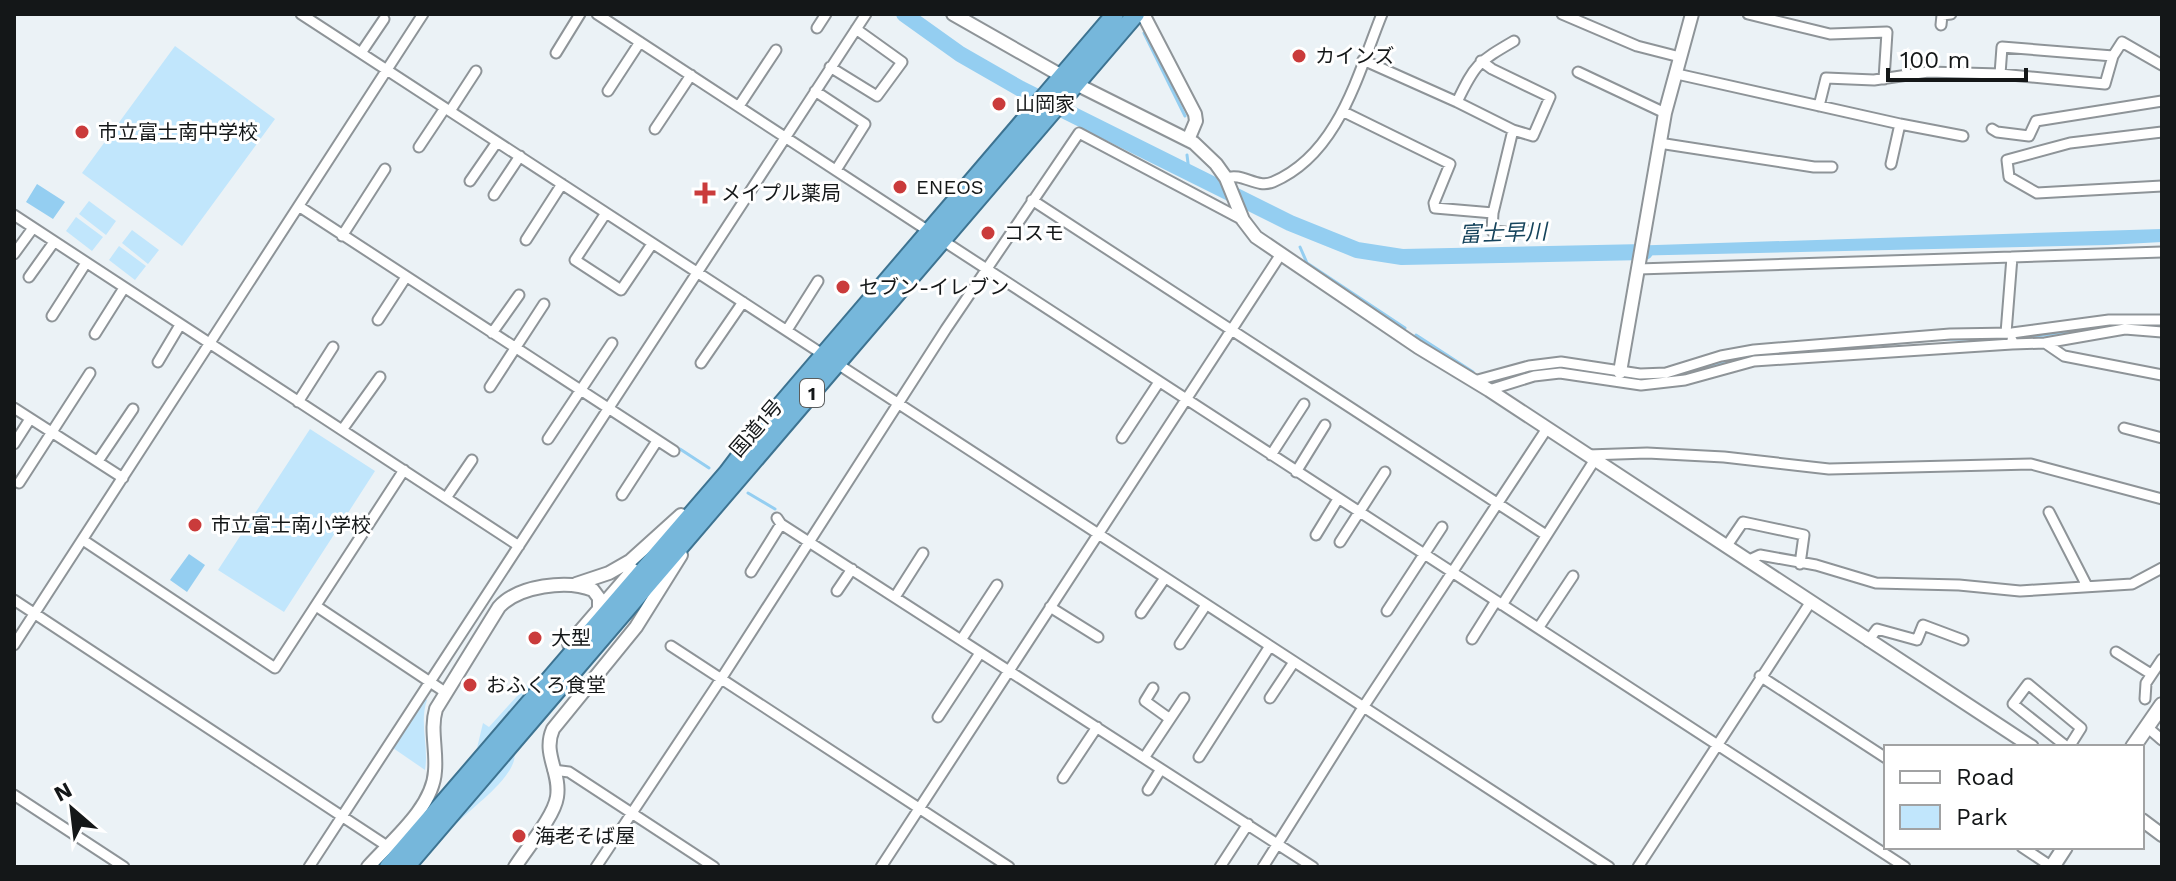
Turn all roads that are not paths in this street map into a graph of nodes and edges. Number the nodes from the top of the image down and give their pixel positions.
1 (301, 14) edge
2 (423, 14) edge
3 (580, 14) edge
4 (597, 14) edge
5 (826, 14) edge
6 (866, 14) edge
7 (953, 14) edge
8 (1115, 14) edge
9 (1136, 14) edge
10 (1143, 14) edge
11 (1382, 14) edge
12 (1562, 14) edge
13 (1692, 14) edge
14 (1748, 14) edge
15 (1951, 14) edge
16 (384, 19) dead end
17 (1941, 25) dead end
18 (817, 28) dead end
19 (856, 29) junction
20 (1514, 41) dead end
21 (640, 42) junction
22 (776, 50) dead end
23 (361, 53) junction
24 (556, 53) dead end
25 (2113, 56) junction
26 (1680, 57) junction
27 (1363, 60) junction
28 (1481, 61) junction
29 (2162, 65) edge
30 (830, 67) junction
31 (387, 70) junction
32 (476, 71) dead end
33 (1578, 72) dead end
34 (1677, 74) junction
35 (2000, 74) junction
36 (691, 75) junction
37 (1884, 79) junction
38 (1063, 87) junction
39 (608, 91) dead end
40 (815, 91) junction
41 (2162, 101) edge
42 (1457, 102) junction
43 (739, 106) junction
44 (1819, 106) junction
45 (448, 109) junction
46 (1344, 112) junction
47 (1665, 113) junction
48 (1900, 124) junction
49 (655, 129) dead end
50 (1992, 129) dead end
51 (1513, 130) junction
52 (2162, 132) edge
53 (1963, 136) dead end
54 (786, 137) junction
55 (1188, 140) junction
56 (497, 142) junction
57 (1659, 143) junction
58 (419, 147) dead end
59 (520, 156) junction
60 (1891, 164) dead end
61 (1832, 167) dead end
62 (385, 169) dead end
63 (836, 170) junction
64 (1226, 175) junction
65 (470, 181) dead end
66 (562, 184) junction
67 (2162, 186) edge
68 (494, 195) dead end
69 (1032, 200) junction
70 (300, 207) junction
71 (606, 213) junction
72 (1493, 213) junction
73 (14, 215) edge
74 (1241, 215) junction
75 (33, 228) junction
76 (1541, 229) dead end
77 (342, 236) junction
78 (936, 236) junction
79 (526, 240) dead end
80 (54, 242) junction
81 (652, 244) junction
82 (2162, 252) edge
83 (14, 254) edge
84 (1281, 254) junction
85 (2012, 257) junction
86 (86, 263) junction
87 (1638, 267) junction
88 (986, 270) junction
89 (697, 272) junction
90 (29, 277) dead end
91 (406, 277) junction
92 (818, 281) dead end
93 (124, 288) junction
94 (519, 295) dead end
95 (743, 302) junction
96 (544, 304) dead end
97 (52, 316) dead end
98 (378, 320) dead end
99 (2162, 320) edge
100 (180, 325) junction
101 (1230, 329) junction
102 (787, 330) junction
103 (2162, 332) edge
104 (492, 333) junction
105 (2009, 333) junction
106 (95, 334) dead end
107 (612, 343) dead end
108 (2045, 343) junction
109 (210, 344) junction
110 (2012, 344) junction
111 (333, 347) dead end
112 (514, 348) junction
113 (831, 358) junction
114 (158, 362) dead end
115 (701, 363) dead end
116 (90, 373) dead end
117 (2162, 375) edge
118 (380, 377) dead end
119 (1619, 377) junction
120 (1474, 381) junction
121 (1159, 382) junction
122 (490, 387) dead end
123 (1489, 390) junction
124 (580, 391) junction
125 (1186, 399) junction
126 (298, 402) junction
127 (897, 404) junction
128 (1304, 404) dead end
129 (14, 408) edge
130 (133, 409) dead end
131 (608, 409) junction
132 (30, 419) junction
133 (1325, 425) dead end
134 (761, 428) junction
135 (2124, 428) dead end
136 (342, 430) junction
137 (1546, 430) junction
138 (52, 432) junction
139 (1122, 438) dead end
140 (2162, 438) edge
141 (548, 439) dead end
142 (657, 441) junction
143 (14, 444) edge
144 (674, 451) dead end
145 (1271, 455) junction
146 (1589, 458) junction
147 (472, 460) dead end
148 (98, 461) junction
149 (404, 470) junction
150 (1296, 472) junction
151 (1385, 472) dead end
152 (123, 478) junction
153 (19, 483) dead end
154 (622, 495) dead end
155 (446, 498) junction
156 (1338, 499) junction
157 (2162, 499) edge
158 (1496, 502) junction
159 (2049, 512) dead end
160 (1359, 513) junction
161 (681, 515) junction
162 (702, 520) junction
163 (1442, 527) dead end
164 (1097, 534) junction
165 (1316, 535) dead end
166 (1546, 535) junction
167 (83, 540) junction
168 (808, 541) junction
169 (1340, 542) dead end
170 (519, 546) junction
171 (1726, 547) junction
172 (923, 553) dead end
173 (1424, 555) junction
174 (1747, 561) junction
175 (1800, 564) junction
176 (2162, 568) edge
177 (852, 569) junction
178 (751, 572) dead end
179 (1451, 573) junction
180 (1573, 576) dead end
181 (1165, 578) junction
182 (573, 585) junction
183 (997, 585) dead end
184 (2087, 586) junction
185 (837, 591) dead end
186 (895, 597) junction
187 (14, 600) edge
188 (1499, 603) junction
189 (1810, 603) junction
190 (1206, 605) junction
191 (316, 606) junction
192 (1050, 607) junction
193 (599, 609) junction
194 (626, 610) junction
195 (1387, 611) dead end
196 (1141, 613) dead end
197 (34, 614) junction
198 (1539, 627) junction
199 (1098, 637) dead end
200 (628, 638) junction
201 (1472, 639) dead end
202 (961, 640) junction
203 (1963, 640) dead end
204 (1868, 641) junction
205 (1180, 644) dead end
206 (14, 645) edge
207 (671, 646) dead end
208 (1270, 646) junction
209 (2116, 652) dead end
210 (980, 653) junction
211 (2162, 659) edge
212 (1294, 662) junction
213 (1009, 671) junction
214 (2151, 674) junction
215 (1760, 676) junction
216 (721, 679) junction
217 (430, 683) junction
218 (1153, 688) dead end
219 (445, 692) junction
220 (1184, 698) dead end
221 (1270, 698) dead end
222 (2145, 699) dead end
223 (526, 705) junction
224 (2162, 705) edge
225 (1364, 706) junction
226 (938, 717) dead end
227 (1170, 719) junction
228 (1097, 727) junction
229 (2147, 727) junction
230 (2162, 740) edge
231 (1715, 745) junction
232 (2029, 745) edge
233 (2065, 745) edge
234 (2069, 745) edge
235 (2134, 745) edge
236 (1199, 757) dead end
237 (1884, 757) edge
238 (1144, 758) junction
239 (1161, 769) junction
240 (553, 770) junction
241 (1063, 778) dead end
242 (1148, 790) dead end
243 (14, 795) edge
244 (918, 809) junction
245 (631, 813) junction
246 (343, 815) junction
247 (2144, 822) edge
248 (1248, 824) junction
249 (2162, 835) edge
250 (1279, 844) junction
251 (387, 846) junction
252 (2025, 849) edge
253 (2064, 849) edge
254 (124, 867) edge
255 (309, 867) edge
256 (368, 867) edge
257 (388, 867) edge
258 (406, 867) edge
259 (515, 867) edge
260 (596, 867) edge
261 (714, 867) edge
262 (881, 867) edge
263 (1009, 867) edge
264 (1220, 867) edge
265 (1263, 867) edge
266 (1313, 867) edge
267 (1609, 867) edge
268 (1638, 867) edge
269 (1905, 867) edge
270 (2052, 867) edge

1 - 23 street
2 - 31 street
3 - 24 street
4 - 21 street
5 - 18 street
6 - 19 street
7 - 38 street
8 - 38 highway, 国道1号 / 1
9 - 38 highway, 国道1号 / 1
10 - 55 street
11 - 27 street
12 - 26 street
13 - 26 street
14 - 37 street
15 - 17 street
16 - 23 street
19 - 30 street
19 - 30 street
20 - 28 street
21 - 36 street
21 - 39 street
22 - 43 street
23 - 31 street
25 - 29 street
25 - 35 street
25 - 35 street
26 - 34 street
27 - 42 street
27 - 46 street
28 - 42 street
28 - 51 street
30 - 40 street
31 - 45 street
31 - 70 street
32 - 45 street
33 - 47 street
34 - 44 street
34 - 47 street
35 - 37 street
36 - 43 street
36 - 49 street
37 - 44 street
38 - 55 street
38 - 78 highway, 国道1号 / 1
40 - 54 street
40 - 63 street
41 - 50 street
42 - 51 street
43 - 54 street
44 - 48 street
45 - 56 street
45 - 58 street
46 - 64 street
46 - 72 street
47 - 57 street
48 - 53 street
48 - 60 street
51 - 72 street
52 - 67 street
54 - 63 street
54 - 89 street
55 - 64 street
56 - 59 street
56 - 65 street
57 - 61 street
57 - 87 street
59 - 66 street
59 - 68 street
62 - 77 street
63 - 78 street
64 - 74 street
66 - 71 street
66 - 79 street
69 - 74 street
69 - 88 street
69 - 101 street
70 - 77 street
70 - 109 street
71 - 81 street
71 - 81 street
72 - 76 street
73 - 75 street
74 - 84 street
75 - 80 street
75 - 83 street
77 - 91 street
78 - 88 street
78 - 113 highway, 国道1号 / 1
80 - 86 street
80 - 90 street
81 - 89 street
82 - 85 street
84 - 101 street
84 - 120 street
85 - 87 street
85 - 105 street
86 - 93 street
86 - 97 street
87 - 119 street
88 - 121 street
88 - 127 street
89 - 95 street
89 - 131 street
91 - 98 street
91 - 104 street
92 - 102 street
93 - 100 street
93 - 106 street
94 - 104 street
95 - 102 street
95 - 115 street
96 - 112 street
99 - 105 street
100 - 109 street
100 - 114 street
101 - 125 street
101 - 158 street
102 - 113 street
103 - 108 street
104 - 112 street
105 - 110 street
105 - 119 street
107 - 124 street
108 - 110 street
108 - 117 street
109 - 126 street
109 - 152 street
110 - 119 street
111 - 126 street
112 - 122 street
112 - 124 street
113 - 127 street
113 - 134 highway, 国道1号 / 1
113 - 162 highway, 国道1号 / 1
116 - 138 street
118 - 136 street
119 - 120 street
119 - 123 street
120 - 123 street
121 - 125 street
121 - 139 street
123 - 137 street
124 - 131 street
124 - 141 street
125 - 145 street
125 - 164 street
126 - 136 street
127 - 164 street
127 - 168 street
128 - 145 street
129 - 132 street
130 - 148 street
131 - 142 street
131 - 170 street
132 - 138 street
132 - 143 street
133 - 150 street
134 - 161 street
134 - 223 highway, 国道1号 / 1
135 - 140 street
136 - 149 street
137 - 146 street
137 - 158 street
138 - 148 street
138 - 153 street
142 - 144 street
142 - 154 street
145 - 150 street
146 - 157 street
146 - 166 street
146 - 171 street
147 - 155 street
148 - 152 street
149 - 155 street
149 - 191 street
150 - 156 street
151 - 160 street
152 - 167 street
155 - 170 street
156 - 160 street
156 - 165 street
158 - 166 street
158 - 179 street
159 - 184 street
160 - 169 street
160 - 173 street
161 - 182 street
161 - 193 street
162 - 194 highway, 国道1号 / 1
162 - 200 street
163 - 173 street
164 - 181 street
164 - 192 street
166 - 188 street
167 - 191 street
167 - 197 street
168 - 177 street
168 - 178 street
168 - 216 street
170 - 217 street
171 - 174 street
171 - 175 street
172 - 186 street
173 - 179 street
173 - 195 street
174 - 175 street
174 - 189 street
175 - 184 street
176 - 184 street
177 - 185 street
177 - 186 street
179 - 188 street
179 - 225 street
180 - 198 street
181 - 190 street
181 - 196 street
182 - 193 street
182 - 219 street
183 - 202 street
186 - 202 street
187 - 197 street
188 - 198 street
188 - 201 street
189 - 204 street
189 - 215 street
190 - 205 street
190 - 208 street
191 - 217 street
192 - 199 street
192 - 213 street
193 - 223 street
194 - 200 street
194 - 258 highway, 国道1号 / 1
197 - 206 street
197 - 246 street
198 - 231 street
200 - 240 street
202 - 210 street
203 - 204 street
204 - 232 street
207 - 216 street
208 - 212 street
208 - 236 street
209 - 214 street
210 - 213 street
210 - 226 street
211 - 214 street
212 - 221 street
212 - 225 street
213 - 228 street
213 - 244 street
214 - 222 street
215 - 231 street
215 - 237 street
216 - 244 street
216 - 245 street
217 - 219 street
217 - 246 street
218 - 227 street
219 - 251 street
220 - 227 street
223 - 257 highway, 国道1号 / 1
224 - 229 main road
225 - 250 street
225 - 267 street
227 - 238 street
228 - 238 street
228 - 241 street
229 - 230 street
229 - 235 main road
231 - 268 street
231 - 269 street
233 - 234 street
238 - 239 street
239 - 242 street
239 - 248 street
240 - 245 street
240 - 259 street
243 - 254 street
244 - 262 street
244 - 263 street
245 - 260 street
245 - 261 street
246 - 251 street
246 - 255 street
247 - 249 street
248 - 250 street
248 - 264 street
250 - 265 street
250 - 266 street
251 - 256 street
252 - 270 street
253 - 270 main road

